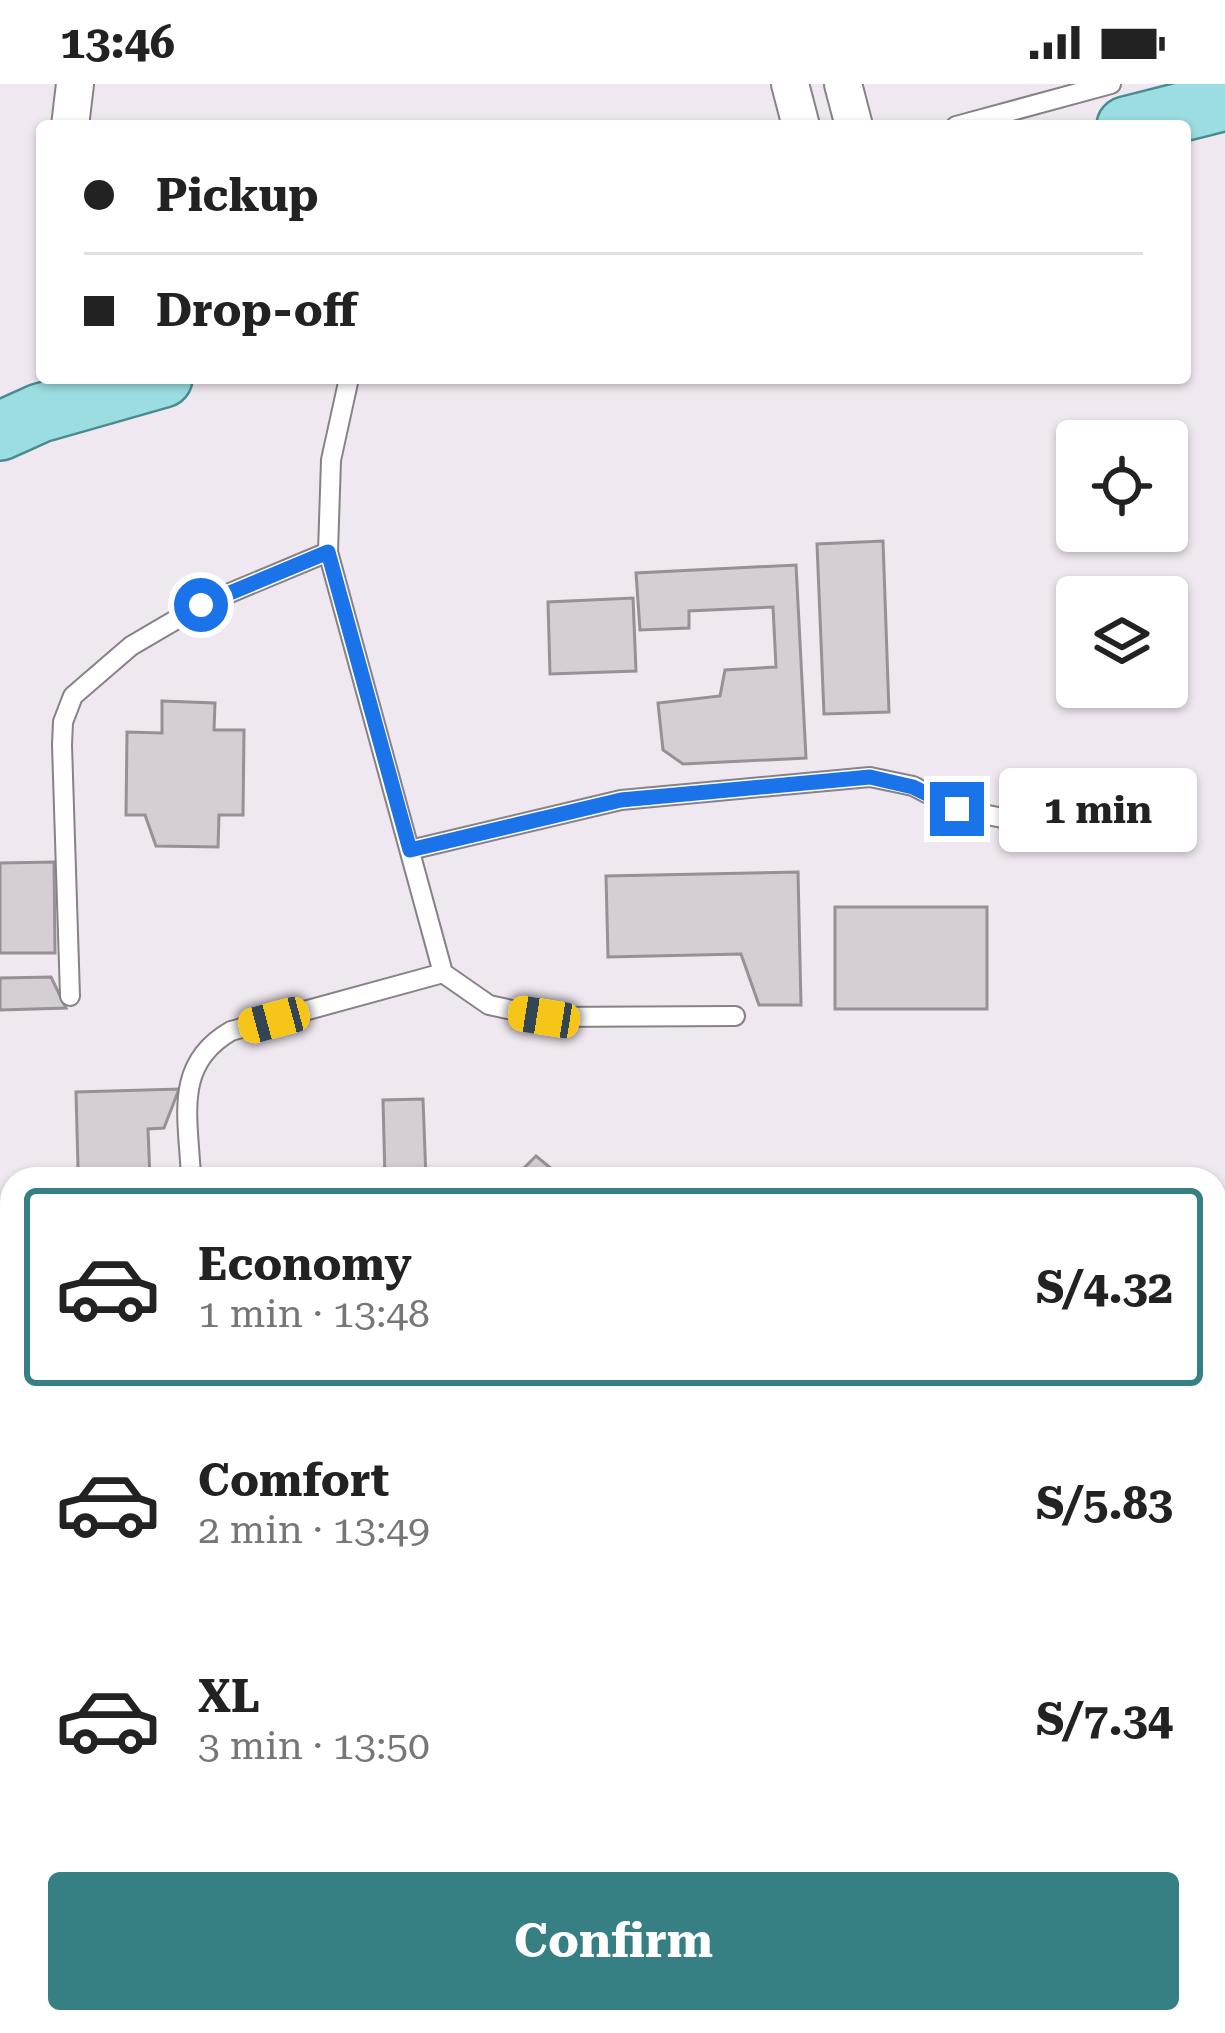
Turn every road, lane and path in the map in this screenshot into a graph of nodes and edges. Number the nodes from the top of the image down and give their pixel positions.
1 (75, 84) edge
2 (790, 84) edge
3 (843, 84) edge
4 (1111, 84) edge
5 (1216, 97) edge
6 (71, 120) edge
7 (799, 120) edge
8 (852, 120) edge
9 (978, 120) edge
10 (1145, 120) edge
11 (135, 384) edge
12 (348, 384) edge
13 (28, 407) edge
14 (328, 552) junction
15 (1087, 821) dead end
16 (410, 850) junction
17 (443, 973) junction
18 (70, 996) dead end
19 (735, 1016) dead end
20 (190, 1167) edge

1 - 6 street
2 - 7 street
3 - 8 street
4 - 9 lane
5 - 10 main road
11 - 13 main road
12 - 14 lane
14 - 16 lane
14 - 18 lane
15 - 16 lane
16 - 17 lane
17 - 19 lane
17 - 20 lane

